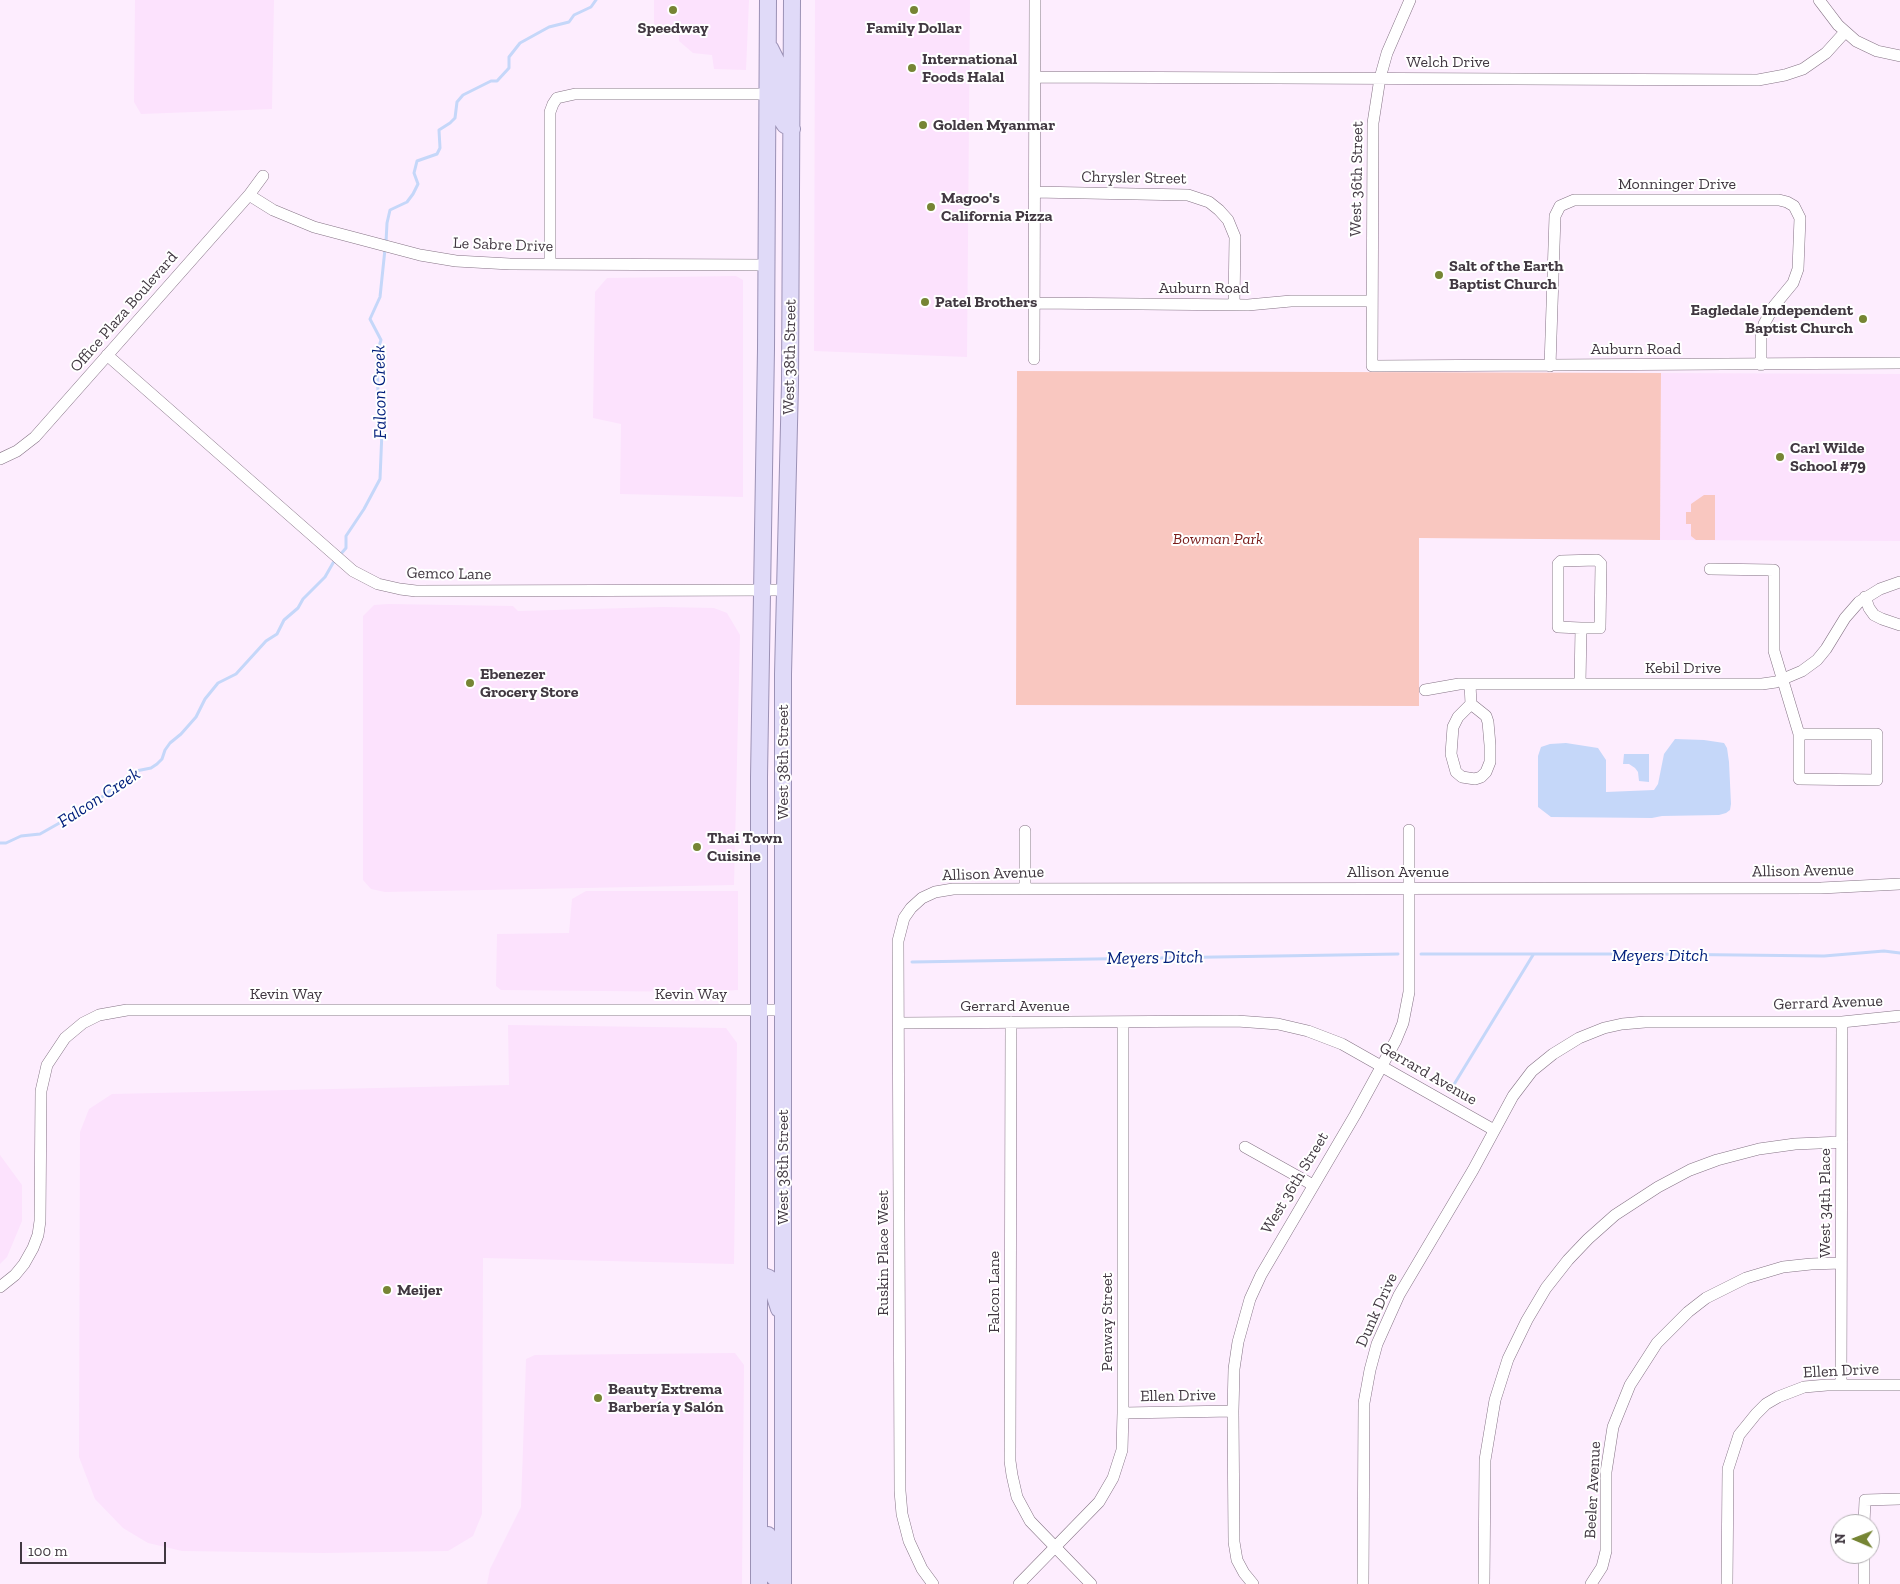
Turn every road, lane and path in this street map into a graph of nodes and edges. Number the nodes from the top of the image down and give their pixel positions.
1 (768, 0) edge
2 (792, 0) edge
3 (1035, 0) edge
4 (1410, 0) edge
5 (1819, 0) edge
6 (1845, 32) junction
7 (767, 41) junction
8 (1900, 56) edge
9 (1035, 77) junction
10 (1380, 78) junction
11 (767, 94) junction
12 (792, 129) junction
13 (263, 176) dead end
14 (1034, 192) junction
15 (249, 195) junction
16 (550, 264) junction
17 (767, 265) junction
18 (1372, 301) junction
19 (1035, 303) junction
20 (1234, 304) junction
21 (107, 355) junction
22 (1034, 359) dead end
23 (1900, 363) edge
24 (1761, 365) junction
25 (1372, 366) joint
26 (1550, 366) junction
27 (790, 383) junction
28 (0, 459) edge
29 (1710, 569) dead end
30 (1900, 582) edge
31 (786, 590) junction
32 (762, 591) junction
33 (1865, 597) junction
34 (1900, 625) edge
35 (1580, 628) junction
36 (1782, 681) junction
37 (1470, 684) junction
38 (1580, 684) junction
39 (1425, 690) dead end
40 (1471, 704) junction
41 (1799, 734) junction
42 (1409, 830) dead end
43 (1025, 831) dead end
44 (1900, 884) edge
45 (1409, 888) junction
46 (1025, 889) junction
47 (906, 915) joint
48 (783, 1010) junction
49 (759, 1011) junction
50 (1900, 1016) edge
51 (1011, 1022) junction
52 (1123, 1022) junction
53 (1842, 1022) junction
54 (899, 1023) junction
55 (1381, 1066) junction
56 (1494, 1130) junction
57 (1842, 1142) junction
58 (1245, 1146) dead end
59 (1313, 1185) junction
60 (1841, 1262) junction
61 (759, 1274) junction
62 (0, 1286) edge
63 (782, 1318) junction
64 (1840, 1384) junction
65 (1900, 1385) edge
66 (1233, 1411) junction
67 (1123, 1413) junction
68 (759, 1434) junction
69 (783, 1484) junction
70 (1900, 1500) edge
71 (759, 1512) junction
72 (1864, 1514) edge
73 (1055, 1548) junction
74 (1864, 1564) edge
75 (783, 1582) edge
76 (759, 1584) edge
77 (933, 1584) edge
78 (1019, 1584) edge
79 (1090, 1584) edge
80 (1253, 1584) edge
81 (1363, 1584) edge
82 (1484, 1584) edge
83 (1591, 1584) edge
84 (1727, 1584) edge
85 (1864, 1584) edge

1 - 7 main road, West 38th Street
2 - 12 main road, West 38th Street
3 - 9 street
4 - 10 street, West 36th Street
5 - 6 street
6 - 8 street
6 - 10 street, Welch Drive
7 - 11 main road, West 38th Street
7 - 12 main road
9 - 10 street, Welch Drive
9 - 14 street
10 - 18 street, West 36th Street
11 - 16 street
11 - 17 main road, West 38th Street
12 - 27 main road, West 38th Street
13 - 15 street, Office Plaza Boulevard
14 - 19 street
14 - 20 street, Chrysler Street
15 - 16 street, Le Sabre Drive
15 - 21 street, Office Plaza Boulevard
16 - 17 street, Le Sabre Drive
17 - 27 main road
17 - 32 main road, West 38th Street
18 - 20 street, Auburn Road
18 - 25 street, West 36th Street
19 - 20 street, Auburn Road
19 - 22 street
21 - 28 street, Office Plaza Boulevard
21 - 32 street, Gemco Lane
23 - 24 street, Auburn Road
24 - 26 street, Auburn Road
24 - 26 street, Monninger Drive
25 - 26 street, Auburn Road
27 - 31 main road, West 38th Street
29 - 36 street
30 - 33 street, Kebil Drive
31 - 32 street, Gemco Lane
31 - 48 main road, West 38th Street
32 - 49 main road, West 38th Street
33 - 34 street
33 - 36 street, Kebil Drive
35 - 35 street
35 - 38 street
36 - 38 street, Kebil Drive
36 - 41 street
37 - 38 street, Kebil Drive
37 - 39 street, Kebil Drive
37 - 40 street
40 - 40 street
41 - 41 street
42 - 45 street, West 36th Street
43 - 46 street
44 - 45 street, Allison Avenue
45 - 46 street, Allison Avenue
45 - 55 street, West 36th Street
46 - 47 street, Allison Avenue
47 - 54 street, Ruskin Place West
48 - 49 street, Kevin Way
48 - 63 main road, West 38th Street
49 - 61 main road, West 38th Street
49 - 62 street, Kevin Way
50 - 53 street, Gerrard Avenue
51 - 52 street, Gerrard Avenue
51 - 54 street, Gerrard Avenue
51 - 73 street, Falcon Lane
52 - 55 street, Gerrard Avenue
52 - 67 street, Penway Street
53 - 56 street, Gerrard Avenue
53 - 57 street, West 34th Place
54 - 77 street, Ruskin Place West
55 - 56 street, Gerrard Avenue
55 - 59 street, West 36th Street
56 - 81 street, Dunk Drive
57 - 60 street, West 34th Place
57 - 82 street
58 - 59 street
59 - 66 street, West 36th Street
60 - 64 street, West 34th Place
60 - 83 street, Beeler Avenue
61 - 63 main road
61 - 68 main road, West 38th Street
63 - 69 main road, West 38th Street
64 - 65 street, Ellen Drive
64 - 84 street, Ellen Drive
66 - 67 street, Ellen Drive
66 - 80 street, West 36th Street
67 - 73 street, Penway Street
68 - 69 main road
68 - 71 main road, West 38th Street
69 - 75 main road, West 38th Street
70 - 72 street
71 - 75 main road
71 - 76 main road, West 38th Street
73 - 78 street, Penway Street
73 - 79 street, Falcon Lane
74 - 85 street

